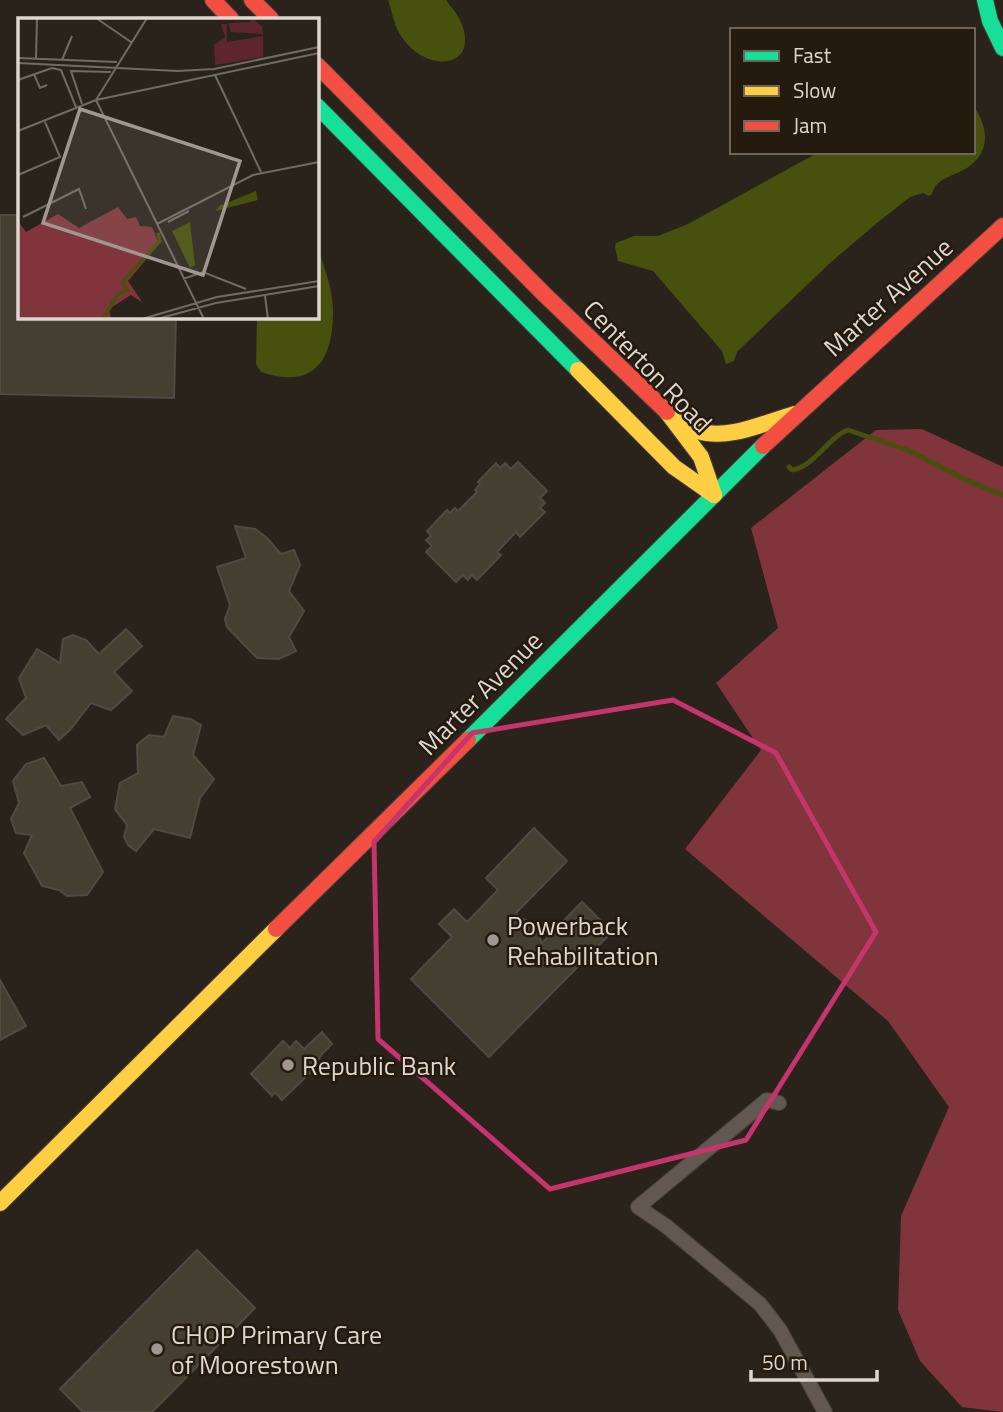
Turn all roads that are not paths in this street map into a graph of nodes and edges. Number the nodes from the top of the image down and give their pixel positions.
1 (212, 0) edge
2 (251, 0) edge
3 (985, 0) edge
4 (231, 18) edge
5 (270, 18) edge
6 (1003, 48) edge
7 (318, 66) edge
8 (318, 107) edge
9 (1003, 226) edge
10 (796, 414) junction
11 (673, 418) junction
12 (714, 495) junction
13 (779, 1103) dead end
14 (0, 1203) edge
15 (825, 1412) edge

1 - 4 main road
2 - 5 main road
3 - 6 main road
7 - 11 main road, Centerton Road
8 - 12 main road, Centerton Road
9 - 10 main road, Marter Avenue
10 - 11 main road
10 - 12 main road, Marter Avenue
11 - 12 main road, Centerton Road
12 - 14 main road, Marter Avenue
13 - 15 street

